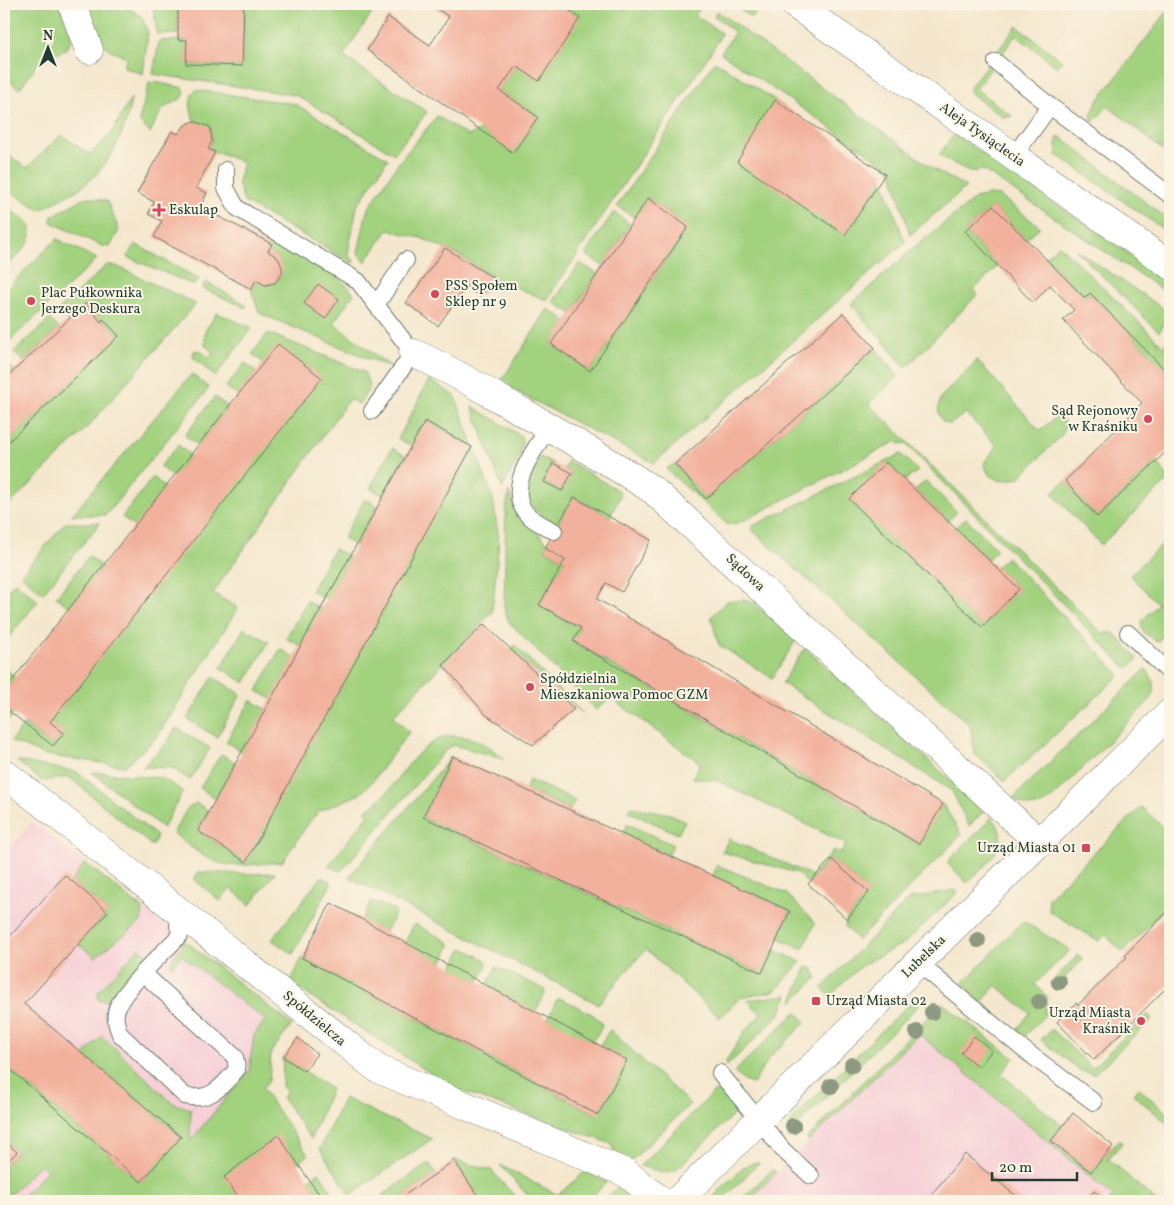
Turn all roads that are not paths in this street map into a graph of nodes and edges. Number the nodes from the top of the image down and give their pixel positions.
1 (72, 4) edge
2 (794, 4) edge
3 (89, 50) dead end
4 (996, 62) dead end
5 (1050, 106) junction
6 (1013, 157) junction
7 (226, 170) dead end
8 (1170, 195) edge
9 (406, 260) dead end
10 (1170, 265) edge
11 (376, 305) junction
12 (413, 353) junction
13 (372, 411) dead end
14 (549, 427) junction
15 (554, 531) dead end
16 (1128, 633) dead end
17 (1170, 673) edge
18 (1170, 713) edge
19 (4, 773) edge
20 (1040, 843) junction
21 (178, 926) dead end
22 (918, 963) junction
23 (144, 974) junction
24 (720, 1073) dead end
25 (1094, 1102) dead end
26 (759, 1120) junction
27 (811, 1176) dead end
28 (661, 1201) edge
29 (677, 1201) edge

1 - 3 street
2 - 6 street, Aleja Tysiąclecia
4 - 5 lane
5 - 6 lane
5 - 8 lane
6 - 10 street, Aleja Tysiąclecia
7 - 11 lane
9 - 11 lane
11 - 12 lane
12 - 13 lane
12 - 14 street, Sądowa
14 - 15 lane
14 - 20 street, Sądowa
16 - 17 lane
18 - 20 street, Lubelska
19 - 28 street, Spółdzielcza
20 - 22 street, Lubelska
21 - 23 lane
22 - 25 lane
22 - 26 street, Lubelska
23 - 23 lane
24 - 26 lane
26 - 27 lane
26 - 29 street, Lubelska

